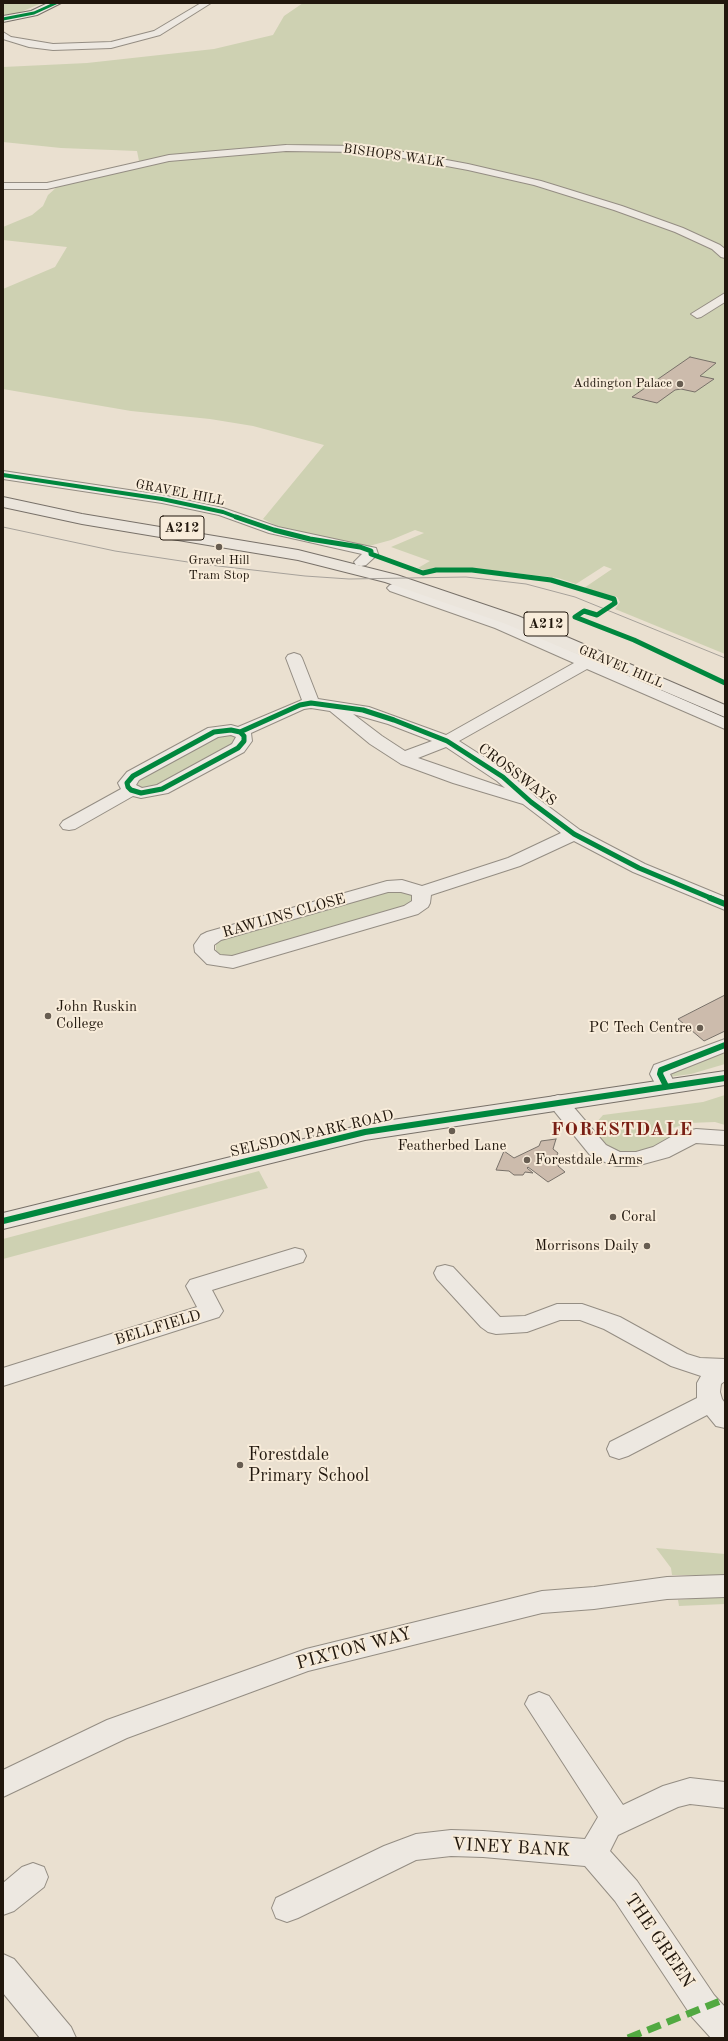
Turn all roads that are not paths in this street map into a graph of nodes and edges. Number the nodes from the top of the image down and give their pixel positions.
1 (56, 3) edge
2 (208, 3) edge
3 (3, 19) edge
4 (3, 35) edge
5 (3, 186) edge
6 (725, 255) edge
7 (725, 297) edge
8 (697, 314) dead end
9 (3, 475) edge
10 (3, 494) edge
11 (3, 502) edge
12 (366, 558) junction
13 (395, 588) dead end
14 (445, 600) junction
15 (294, 658) dead end
16 (586, 663) junction
17 (725, 702) edge
18 (312, 703) junction
19 (341, 706) junction
20 (725, 712) edge
21 (725, 724) edge
22 (240, 732) junction
23 (447, 741) junction
24 (404, 758) junction
25 (132, 790) junction
26 (530, 802) junction
27 (69, 825) dead end
28 (574, 834) junction
29 (422, 892) junction
30 (725, 904) edge
31 (725, 1046) edge
32 (725, 1078) edge
33 (666, 1086) junction
34 (558, 1102) junction
35 (725, 1138) edge
36 (3, 1221) edge
37 (295, 1256) dead end
38 (445, 1273) dead end
39 (724, 1369) edge
40 (3, 1377) edge
41 (718, 1411) edge
42 (619, 1448) dead end
43 (725, 1586) edge
44 (539, 1704) dead end
45 (3, 1784) edge
46 (725, 1795) edge
47 (618, 1821) junction
48 (593, 1853) junction
49 (33, 1877) dead end
50 (3, 1901) edge
51 (287, 1908) dead end
52 (3, 1969) edge
53 (725, 2030) edge
54 (60, 2038) edge

1 - 3 street
2 - 4 street
5 - 6 street, BISHOPS WALK
7 - 8 street
9 - 12 street, GRAVEL HILL
10 - 12 main road, GRAVEL HILL / A212
11 - 14 main road, GRAVEL HILL / A212
12 - 17 main road, GRAVEL HILL / A212
13 - 14 street, GRAVEL HILL
14 - 16 street, GRAVEL HILL
14 - 20 main road, GRAVEL HILL / A212
15 - 18 street
16 - 21 street, GRAVEL HILL
16 - 23 street
18 - 19 street, CROSSWAYS
18 - 22 street, CROSSWAYS
19 - 23 street, CROSSWAYS
19 - 24 street, CROSSWAYS
22 - 25 street
22 - 25 street, CROSSWAYS
23 - 24 street
23 - 26 street, CROSSWAYS
24 - 26 street, CROSSWAYS
25 - 27 street
26 - 28 street, CROSSWAYS
28 - 29 street
28 - 30 street, CROSSWAYS
29 - 29 street, RAWLINS CLOSE
31 - 33 street
32 - 33 main road, SELSDON PARK ROAD
33 - 34 main road, SELSDON PARK ROAD
34 - 35 street
34 - 36 main road, SELSDON PARK ROAD
37 - 40 street, BELLFIELD
38 - 39 street
39 - 41 street
41 - 42 street
43 - 45 street, PIXTON WAY
44 - 47 street
46 - 47 street
47 - 48 street
48 - 51 street, VINEY BANK
48 - 53 street, THE GREEN
49 - 50 street
52 - 54 street

